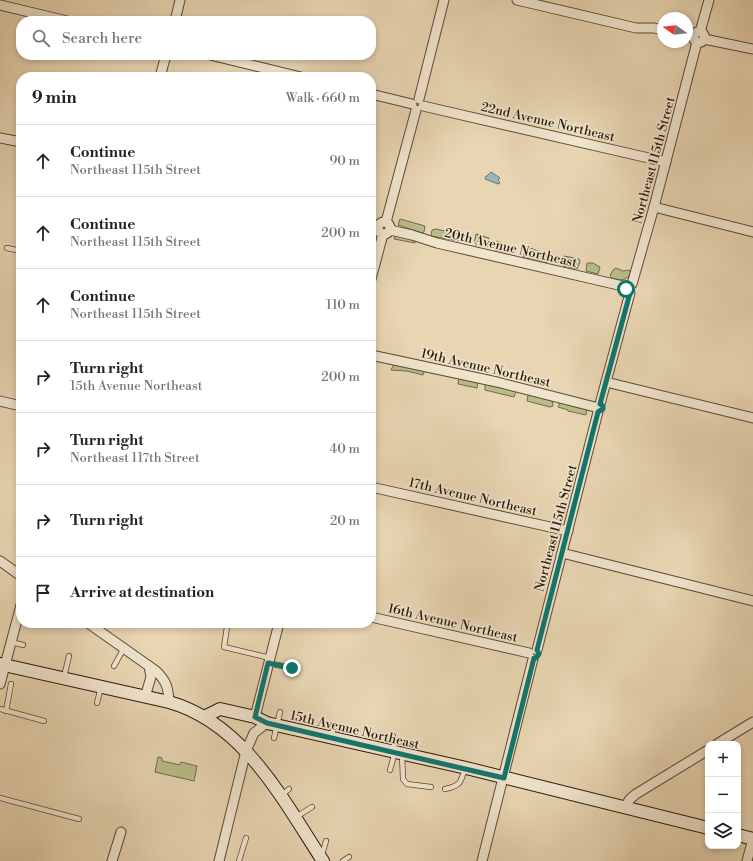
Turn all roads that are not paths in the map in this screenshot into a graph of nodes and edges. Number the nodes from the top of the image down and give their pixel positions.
1 (180, 0) edge
2 (444, 0) edge
3 (517, 0) edge
4 (709, 0) edge
5 (0, 5) edge
6 (47, 16) edge
7 (176, 16) edge
8 (657, 29) edge
9 (696, 37) edge
10 (753, 49) edge
11 (165, 60) edge
12 (231, 60) edge
13 (161, 72) edge
14 (280, 72) edge
15 (376, 95) edge
16 (418, 105) junction
17 (0, 138) edge
18 (16, 141) edge
19 (666, 162) junction
20 (654, 207) junction
21 (382, 227) edge
22 (753, 232) edge
23 (7, 248) dead end
24 (16, 250) edge
25 (376, 255) edge
26 (630, 288) junction
27 (376, 356) edge
28 (606, 382) junction
29 (0, 401) edge
30 (16, 405) edge
31 (598, 407) junction
32 (753, 418) edge
33 (376, 487) edge
34 (568, 531) junction
35 (562, 553) junction
36 (0, 560) edge
37 (16, 572) edge
38 (753, 600) edge
39 (376, 618) edge
40 (16, 624) edge
41 (95, 628) edge
42 (227, 628) edge
43 (278, 628) edge
44 (11, 642) junction
45 (23, 645) dead end
46 (124, 648) junction
47 (533, 654) junction
48 (69, 656) dead end
49 (269, 660) junction
50 (2, 665) edge
51 (114, 666) dead end
52 (149, 666) junction
53 (292, 668) dead end
54 (63, 678) junction
55 (0, 684) edge
56 (12, 684) dead end
57 (101, 687) junction
58 (145, 697) junction
59 (97, 702) dead end
60 (168, 702) junction
61 (0, 709) edge
62 (6, 711) junction
63 (280, 712) dead end
64 (204, 717) junction
65 (255, 717) junction
66 (44, 721) dead end
67 (753, 722) edge
68 (272, 724) junction
69 (393, 736) dead end
70 (274, 738) dead end
71 (722, 741) edge
72 (246, 751) junction
73 (705, 752) edge
74 (398, 753) junction
75 (465, 768) junction
76 (390, 770) dead end
77 (504, 778) junction
78 (431, 788) dead end
79 (445, 789) dead end
80 (0, 798) edge
81 (312, 808) dead end
82 (625, 808) junction
83 (79, 819) dead end
84 (295, 819) junction
85 (705, 827) edge
86 (121, 832) dead end
87 (741, 836) edge
88 (246, 838) dead end
89 (753, 839) edge
90 (326, 841) dead end
91 (349, 857) dead end
92 (322, 860) edge
93 (112, 861) edge
94 (219, 861) edge
95 (239, 861) edge
96 (343, 861) edge
97 (482, 861) edge
98 (747, 861) edge

1 - 7 street
2 - 16 street
3 - 8 street
4 - 9 street, Northeast 115th Street
5 - 6 street
9 - 10 street
9 - 19 street, Northeast 115th Street
11 - 13 street
12 - 14 street
15 - 16 street, 22nd Avenue Northeast
16 - 19 street, 22nd Avenue Northeast
16 - 21 street
17 - 18 street
19 - 20 street, Northeast 115th Street
20 - 22 street
20 - 26 street, Northeast 115th Street
21 - 25 street
21 - 26 street, 20th Avenue Northeast
23 - 24 lane
26 - 28 street, Northeast 115th Street
27 - 31 street, 19th Avenue Northeast
28 - 31 street, Northeast 115th Street
28 - 32 street
29 - 30 street
31 - 34 street, Northeast 115th Street
33 - 34 street, 17th Avenue Northeast
34 - 35 street, Northeast 115th Street
35 - 38 street
35 - 47 street, Northeast 115th Street
36 - 37 street
39 - 47 street, 16th Avenue Northeast
40 - 44 street
41 - 46 street
42 - 49 lane
43 - 49 street
44 - 45 lane
44 - 50 street
46 - 51 lane
46 - 52 street
47 - 77 street, Northeast 115th Street
48 - 54 lane
49 - 53 lane
49 - 65 street
50 - 54 street
50 - 55 street
52 - 58 street
52 - 60 street
54 - 57 street
56 - 62 lane
57 - 58 street
57 - 59 lane
58 - 60 street
60 - 64 street
61 - 62 lane
62 - 66 lane
63 - 68 lane
64 - 65 street, 15th Avenue Northeast
64 - 72 street
65 - 68 street, 15th Avenue Northeast
67 - 71 street
68 - 70 lane
68 - 72 street
68 - 74 street, 15th Avenue Northeast
69 - 74 lane
72 - 84 street
72 - 94 street
73 - 82 street
74 - 75 street, 15th Avenue Northeast
74 - 76 lane
74 - 78 lane
75 - 77 street, 15th Avenue Northeast
75 - 79 lane
77 - 82 street, 15th Avenue Northeast
77 - 97 street, Northeast 115th Street
80 - 83 lane
81 - 84 lane
82 - 85 street, 15th Avenue Northeast
84 - 92 street
86 - 93 street
87 - 89 street
88 - 95 lane
89 - 98 street
90 - 92 lane
91 - 96 lane

